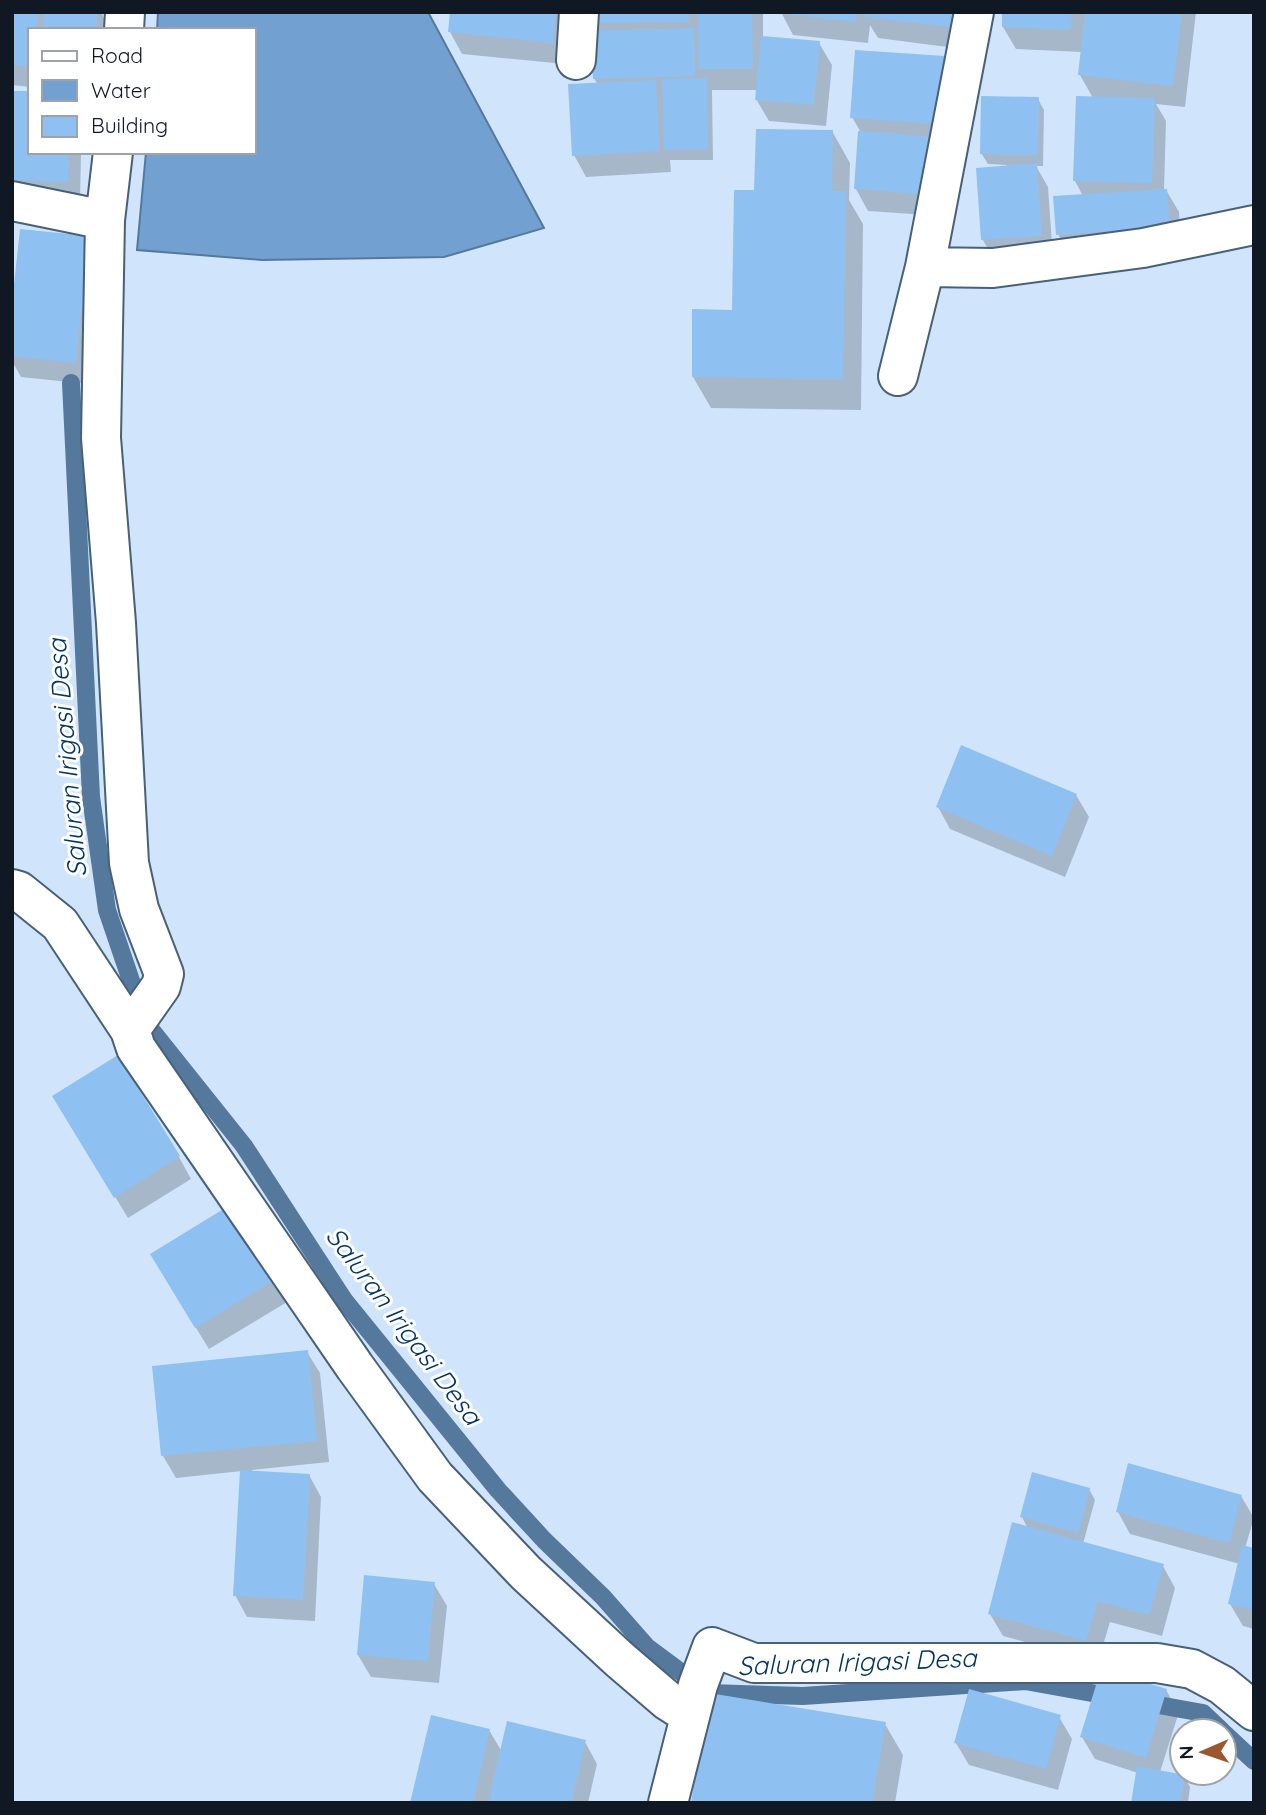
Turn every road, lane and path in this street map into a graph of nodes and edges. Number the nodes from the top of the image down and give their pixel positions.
1 (579, 12) edge
2 (974, 12) edge
3 (576, 60) dead end
4 (113, 154) edge
5 (12, 201) edge
6 (105, 220) junction
7 (1254, 225) edge
8 (925, 267) junction
9 (898, 376) dead end
10 (12, 889) edge
11 (138, 1018) junction
12 (696, 1694) junction
13 (1254, 1710) edge
14 (668, 1803) edge

1 - 3 street
2 - 8 street
4 - 6 street
5 - 6 street
6 - 11 street
7 - 8 street
8 - 9 street
10 - 11 street
11 - 12 street
12 - 13 street
12 - 14 street

